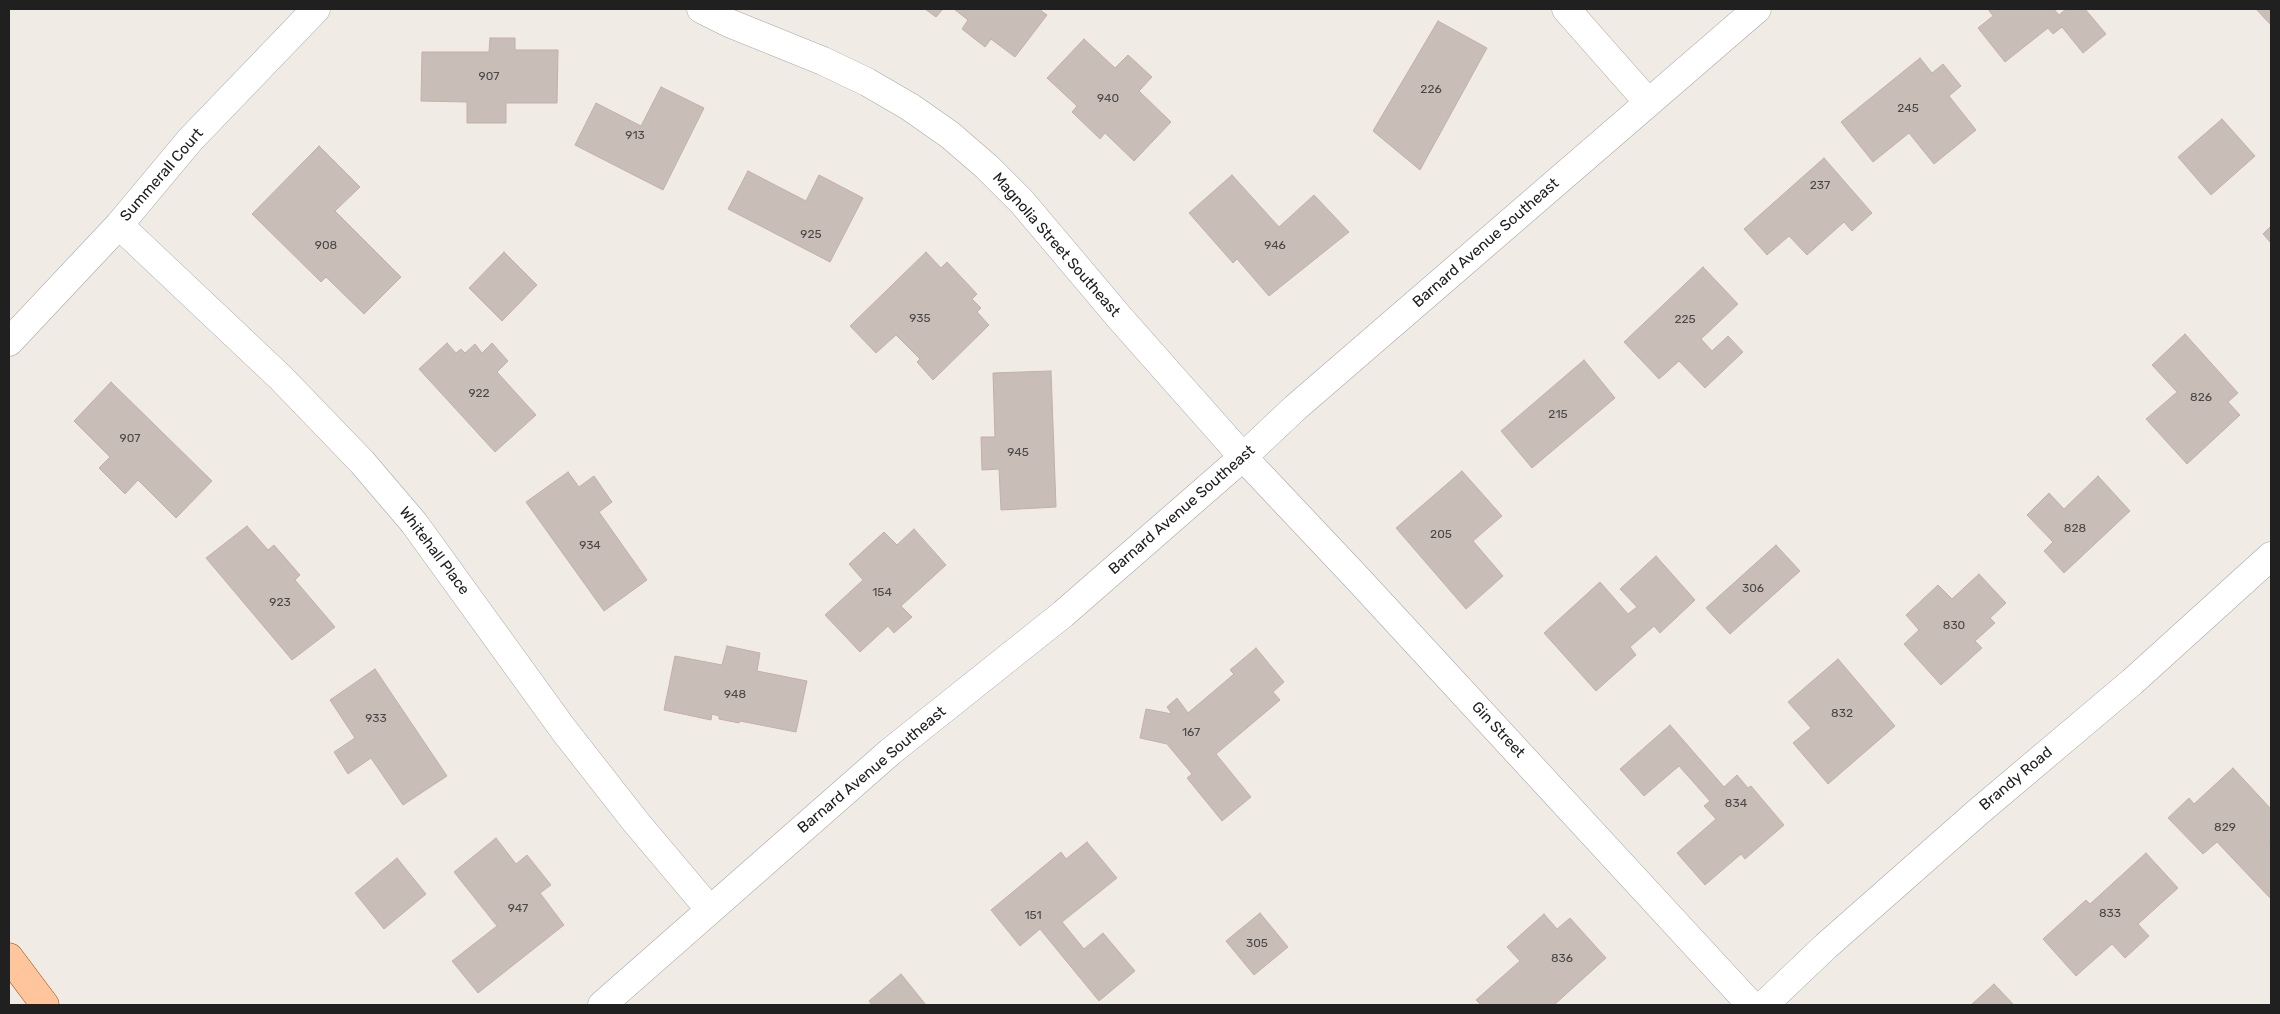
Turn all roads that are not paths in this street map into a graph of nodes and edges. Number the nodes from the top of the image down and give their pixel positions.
1 (316, 9) edge
2 (700, 9) edge
3 (1566, 9) edge
4 (1756, 9) edge
5 (1648, 102) junction
6 (119, 225) junction
7 (9, 342) edge
8 (1243, 457) junction
9 (2271, 556) edge
10 (710, 910) junction
11 (9, 957) edge
12 (45, 1005) edge
13 (602, 1005) edge
14 (1750, 1005) edge
15 (1764, 1005) edge

1 - 6 street, Summerall Court
2 - 8 street, Magnolia Street Southeast
3 - 5 street
4 - 5 street, Barnard Avenue Southeast
5 - 8 street, Barnard Avenue Southeast
6 - 7 street, Summerall Court
6 - 10 street, Whitehall Place
8 - 10 street, Barnard Avenue Southeast
8 - 14 street, Gin Street
9 - 15 street, Brandy Road
10 - 13 street, Barnard Avenue Southeast
11 - 12 main road

